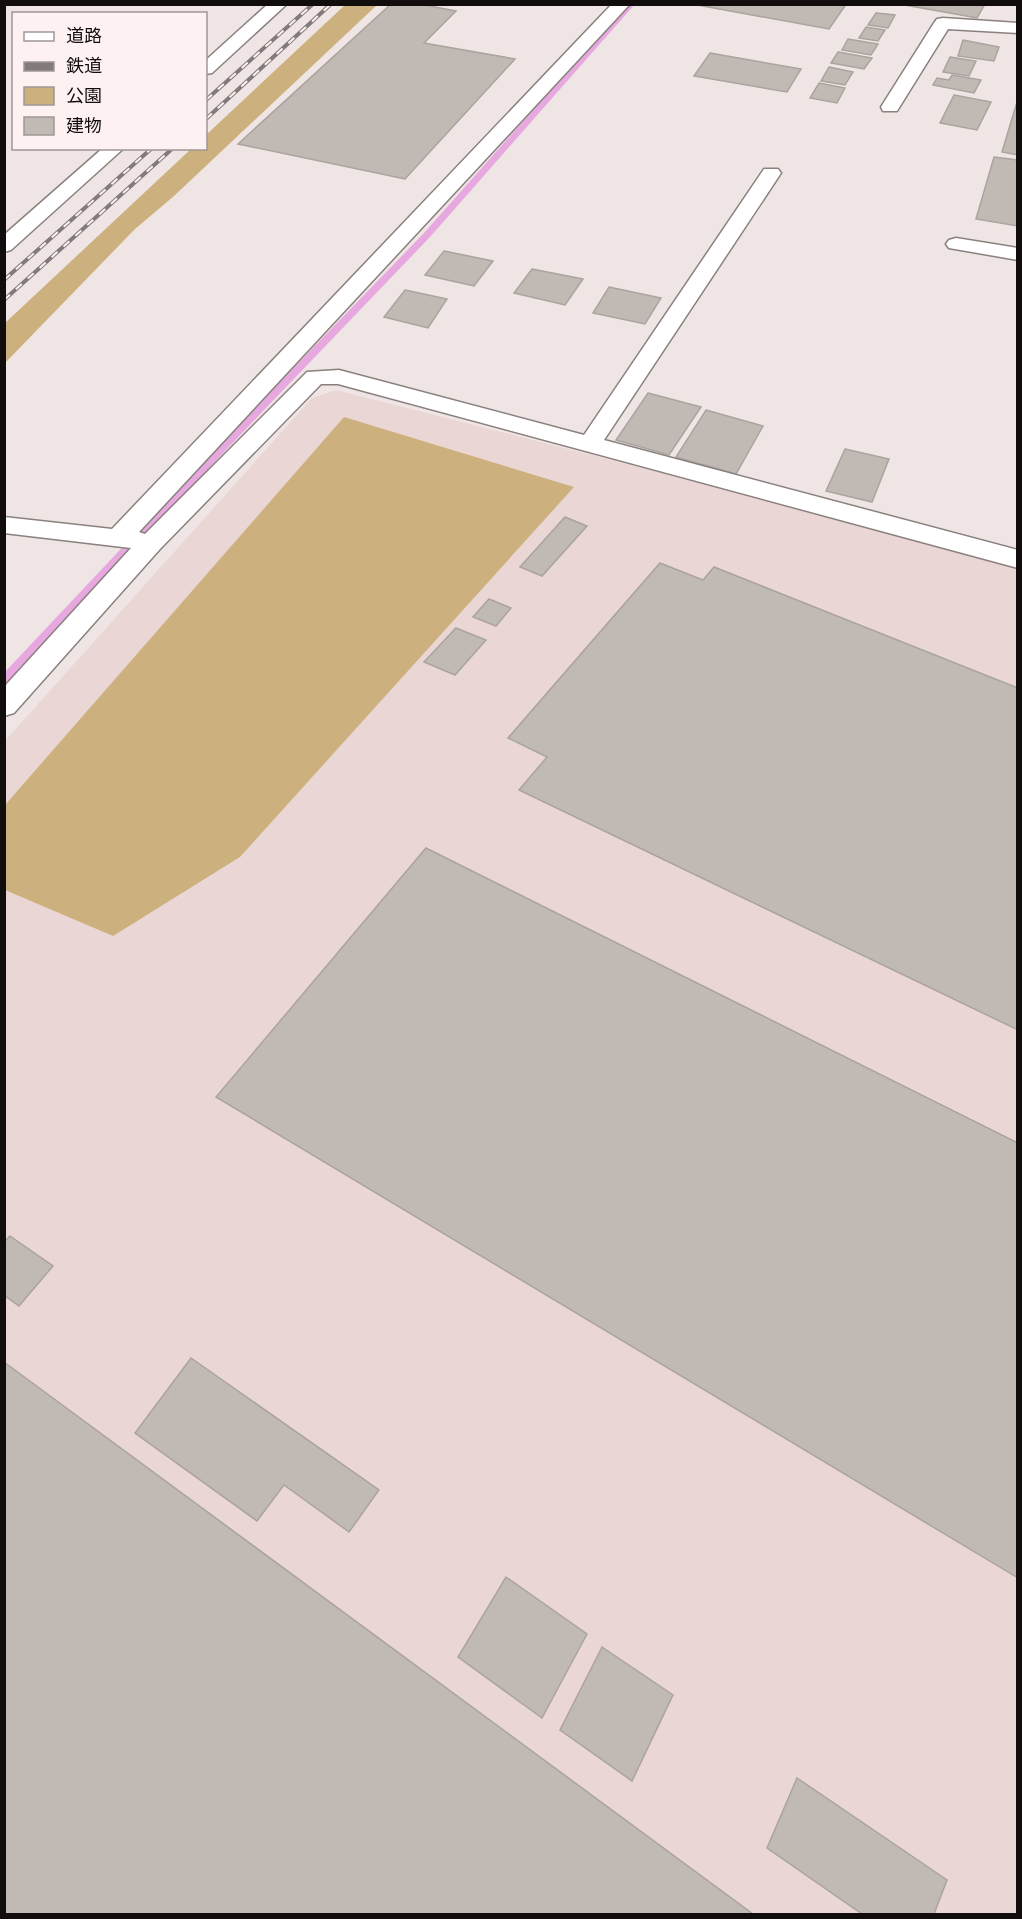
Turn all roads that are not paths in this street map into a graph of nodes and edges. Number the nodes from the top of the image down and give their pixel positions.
1 (279, 4) edge
2 (622, 4) edge
3 (1017, 28) edge
4 (207, 68) edge
5 (890, 107) dead end
6 (113, 150) edge
7 (771, 173) dead end
8 (956, 244) dead end
9 (4, 246) edge
10 (1017, 254) edge
11 (590, 444) junction
12 (4, 525) edge
13 (117, 539) junction
14 (151, 543) junction
15 (1017, 559) edge
16 (4, 706) edge

1 - 4 street
2 - 13 street
3 - 5 street
6 - 9 street
7 - 11 street
8 - 10 street
11 - 14 street
11 - 15 street
12 - 13 street
13 - 14 street
14 - 16 street

